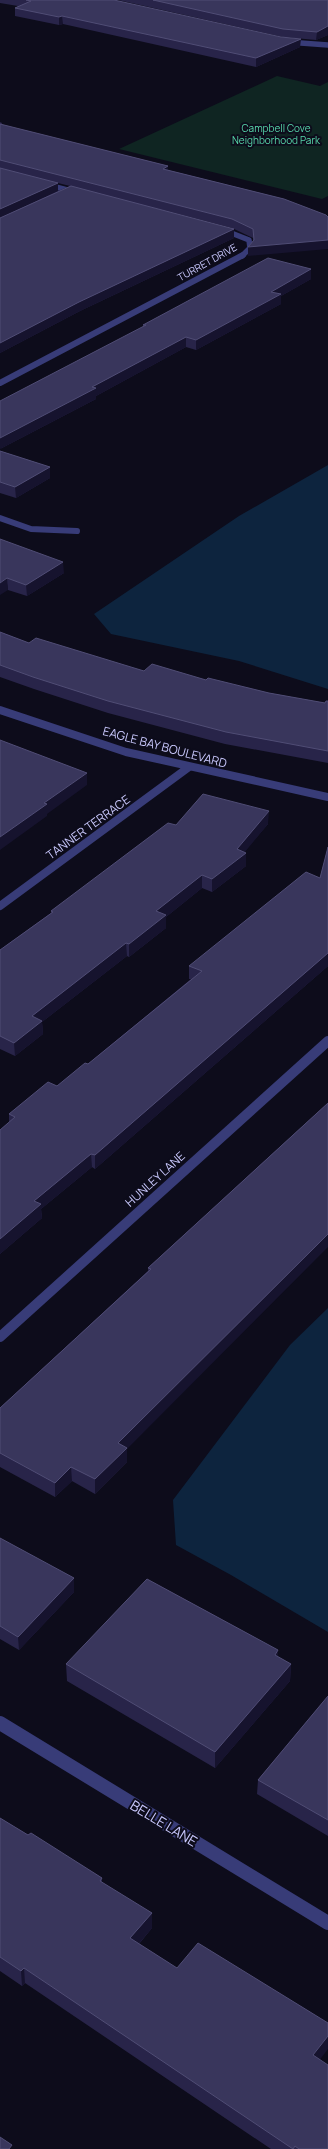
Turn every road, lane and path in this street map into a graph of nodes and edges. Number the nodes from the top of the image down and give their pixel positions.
1 (282, 41) edge
2 (328, 45) edge
3 (38, 182) edge
4 (69, 191) junction
5 (62, 194) edge
6 (84, 194) edge
7 (215, 228) edge
8 (0, 383) edge
9 (0, 518) edge
10 (77, 531) dead end
11 (0, 710) edge
12 (189, 767) junction
13 (328, 797) edge
14 (0, 906) edge
15 (328, 1041) edge
16 (0, 1337) edge
17 (0, 1723) edge
18 (328, 1923) edge

1 - 2 street
3 - 4 street
4 - 5 street
4 - 6 street
7 - 8 street, TURRET DRIVE
9 - 10 street
11 - 12 street, EAGLE BAY BOULEVARD
12 - 13 street, EAGLE BAY BOULEVARD
12 - 14 street, TANNER TERRACE
15 - 16 street, HUNLEY LANE
17 - 18 street, BELLE LANE

